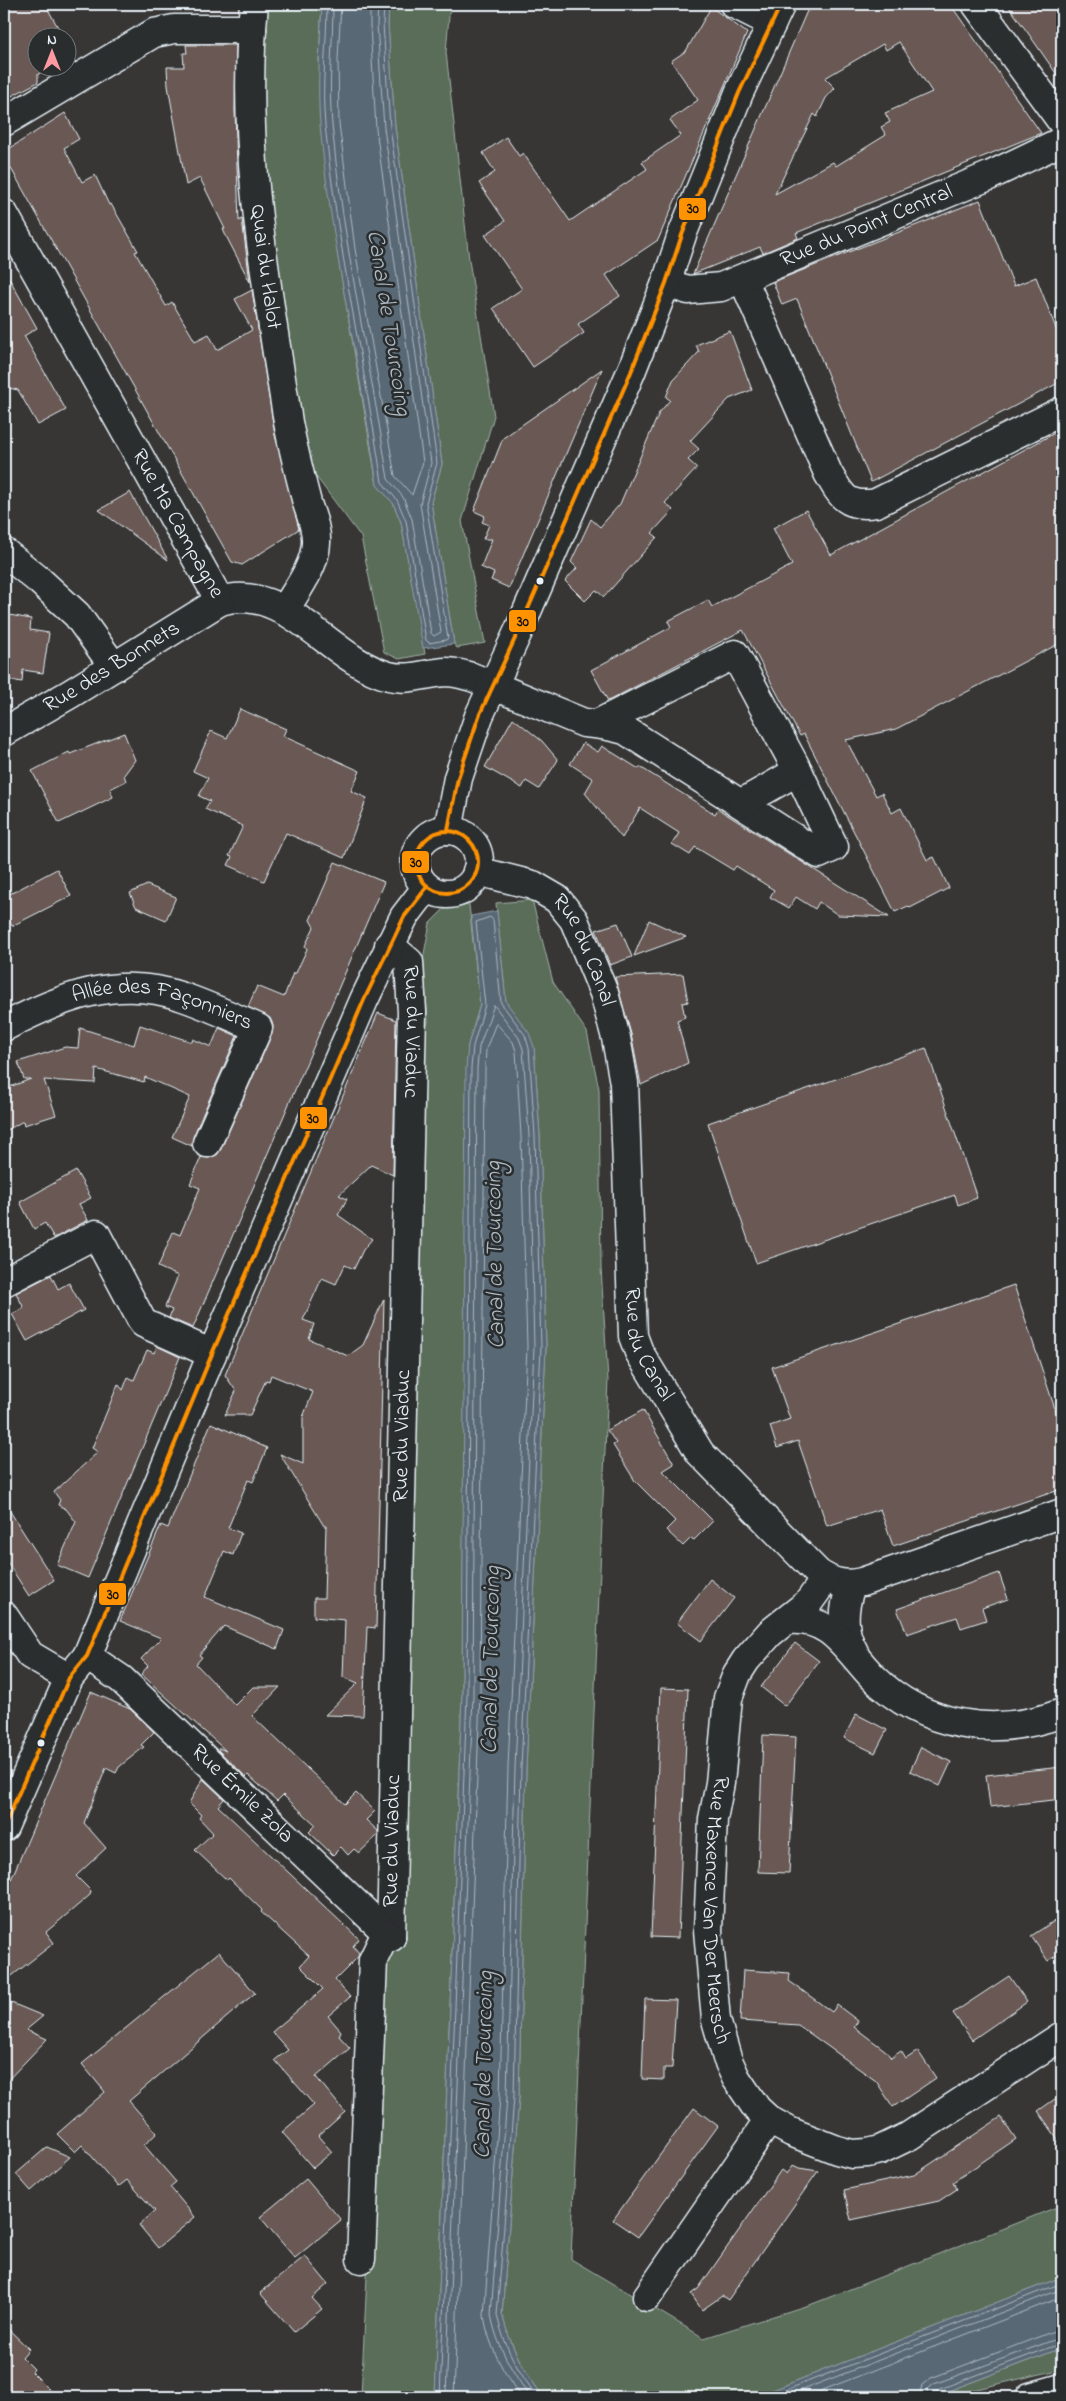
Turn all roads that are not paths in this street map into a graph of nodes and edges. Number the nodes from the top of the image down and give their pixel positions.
1 (734, 4) edge
2 (976, 4) edge
3 (776, 13) edge
4 (253, 16) edge
5 (4, 122) edge
6 (1062, 122) edge
7 (1062, 141) edge
8 (4, 214) edge
9 (743, 279) junction
10 (666, 283) junction
11 (1062, 411) edge
12 (4, 552) edge
13 (220, 601) junction
14 (284, 611) junction
15 (114, 667) junction
16 (493, 685) junction
17 (597, 724) junction
18 (4, 732) edge
19 (798, 771) junction
20 (742, 803) junction
21 (448, 830) junction
22 (477, 871) junction
23 (427, 887) junction
24 (389, 945) junction
25 (4, 1027) edge
26 (208, 1143) dead end
27 (4, 1282) edge
28 (212, 1354) junction
29 (1062, 1513) edge
30 (838, 1581) junction
31 (4, 1616) edge
32 (788, 1620) junction
33 (87, 1656) junction
34 (857, 1658) junction
35 (69, 1678) junction
36 (1062, 1713) edge
37 (12, 1782) edge
38 (4, 1827) edge
39 (389, 1935) junction
40 (1062, 2036) edge
41 (769, 2120) junction
42 (360, 2259) dead end
43 (647, 2298) dead end
44 (1062, 2388) edge
45 (1030, 2397) edge

1 - 3 main road
2 - 6 main road
3 - 10 main road
4 - 5 main road
4 - 14 main road, Quai du Halot
7 - 9 main road, Rue du Point Central
8 - 13 main road, Rue Ma Campagne
9 - 10 main road, Rue du Point Central
9 - 11 main road
10 - 16 main road
12 - 15 main road
13 - 14 main road, Rue Ma Campagne
13 - 15 main road, Rue des Bonnets
14 - 16 main road, Rue Ma Campagne
15 - 18 main road, Rue des Bonnets
16 - 17 main road, Rue Ma Campagne
16 - 21 main road
17 - 19 main road
17 - 20 main road, Rue Ma Campagne
19 - 20 main road
19 - 20 main road, Rue Ma Campagne
21 - 22 main road
21 - 23 main road
22 - 23 main road
22 - 30 main road, Rue du Canal
23 - 24 main road
24 - 28 main road
24 - 39 main road, Rue du Viaduc
25 - 26 main road, Allée des Façonniers
27 - 28 main road
28 - 33 main road
29 - 30 main road
30 - 32 main road, Rue Maxence Van Der Meersch
30 - 34 main road
31 - 35 main road
32 - 34 main road
32 - 41 main road, Rue Maxence Van Der Meersch
33 - 35 main road
33 - 39 main road, Rue Émile Zola
34 - 36 main road
35 - 37 main road
37 - 38 main road
39 - 42 main road
40 - 41 main road, Rue Maxence Van Der Meersch
41 - 43 main road
44 - 45 main road

